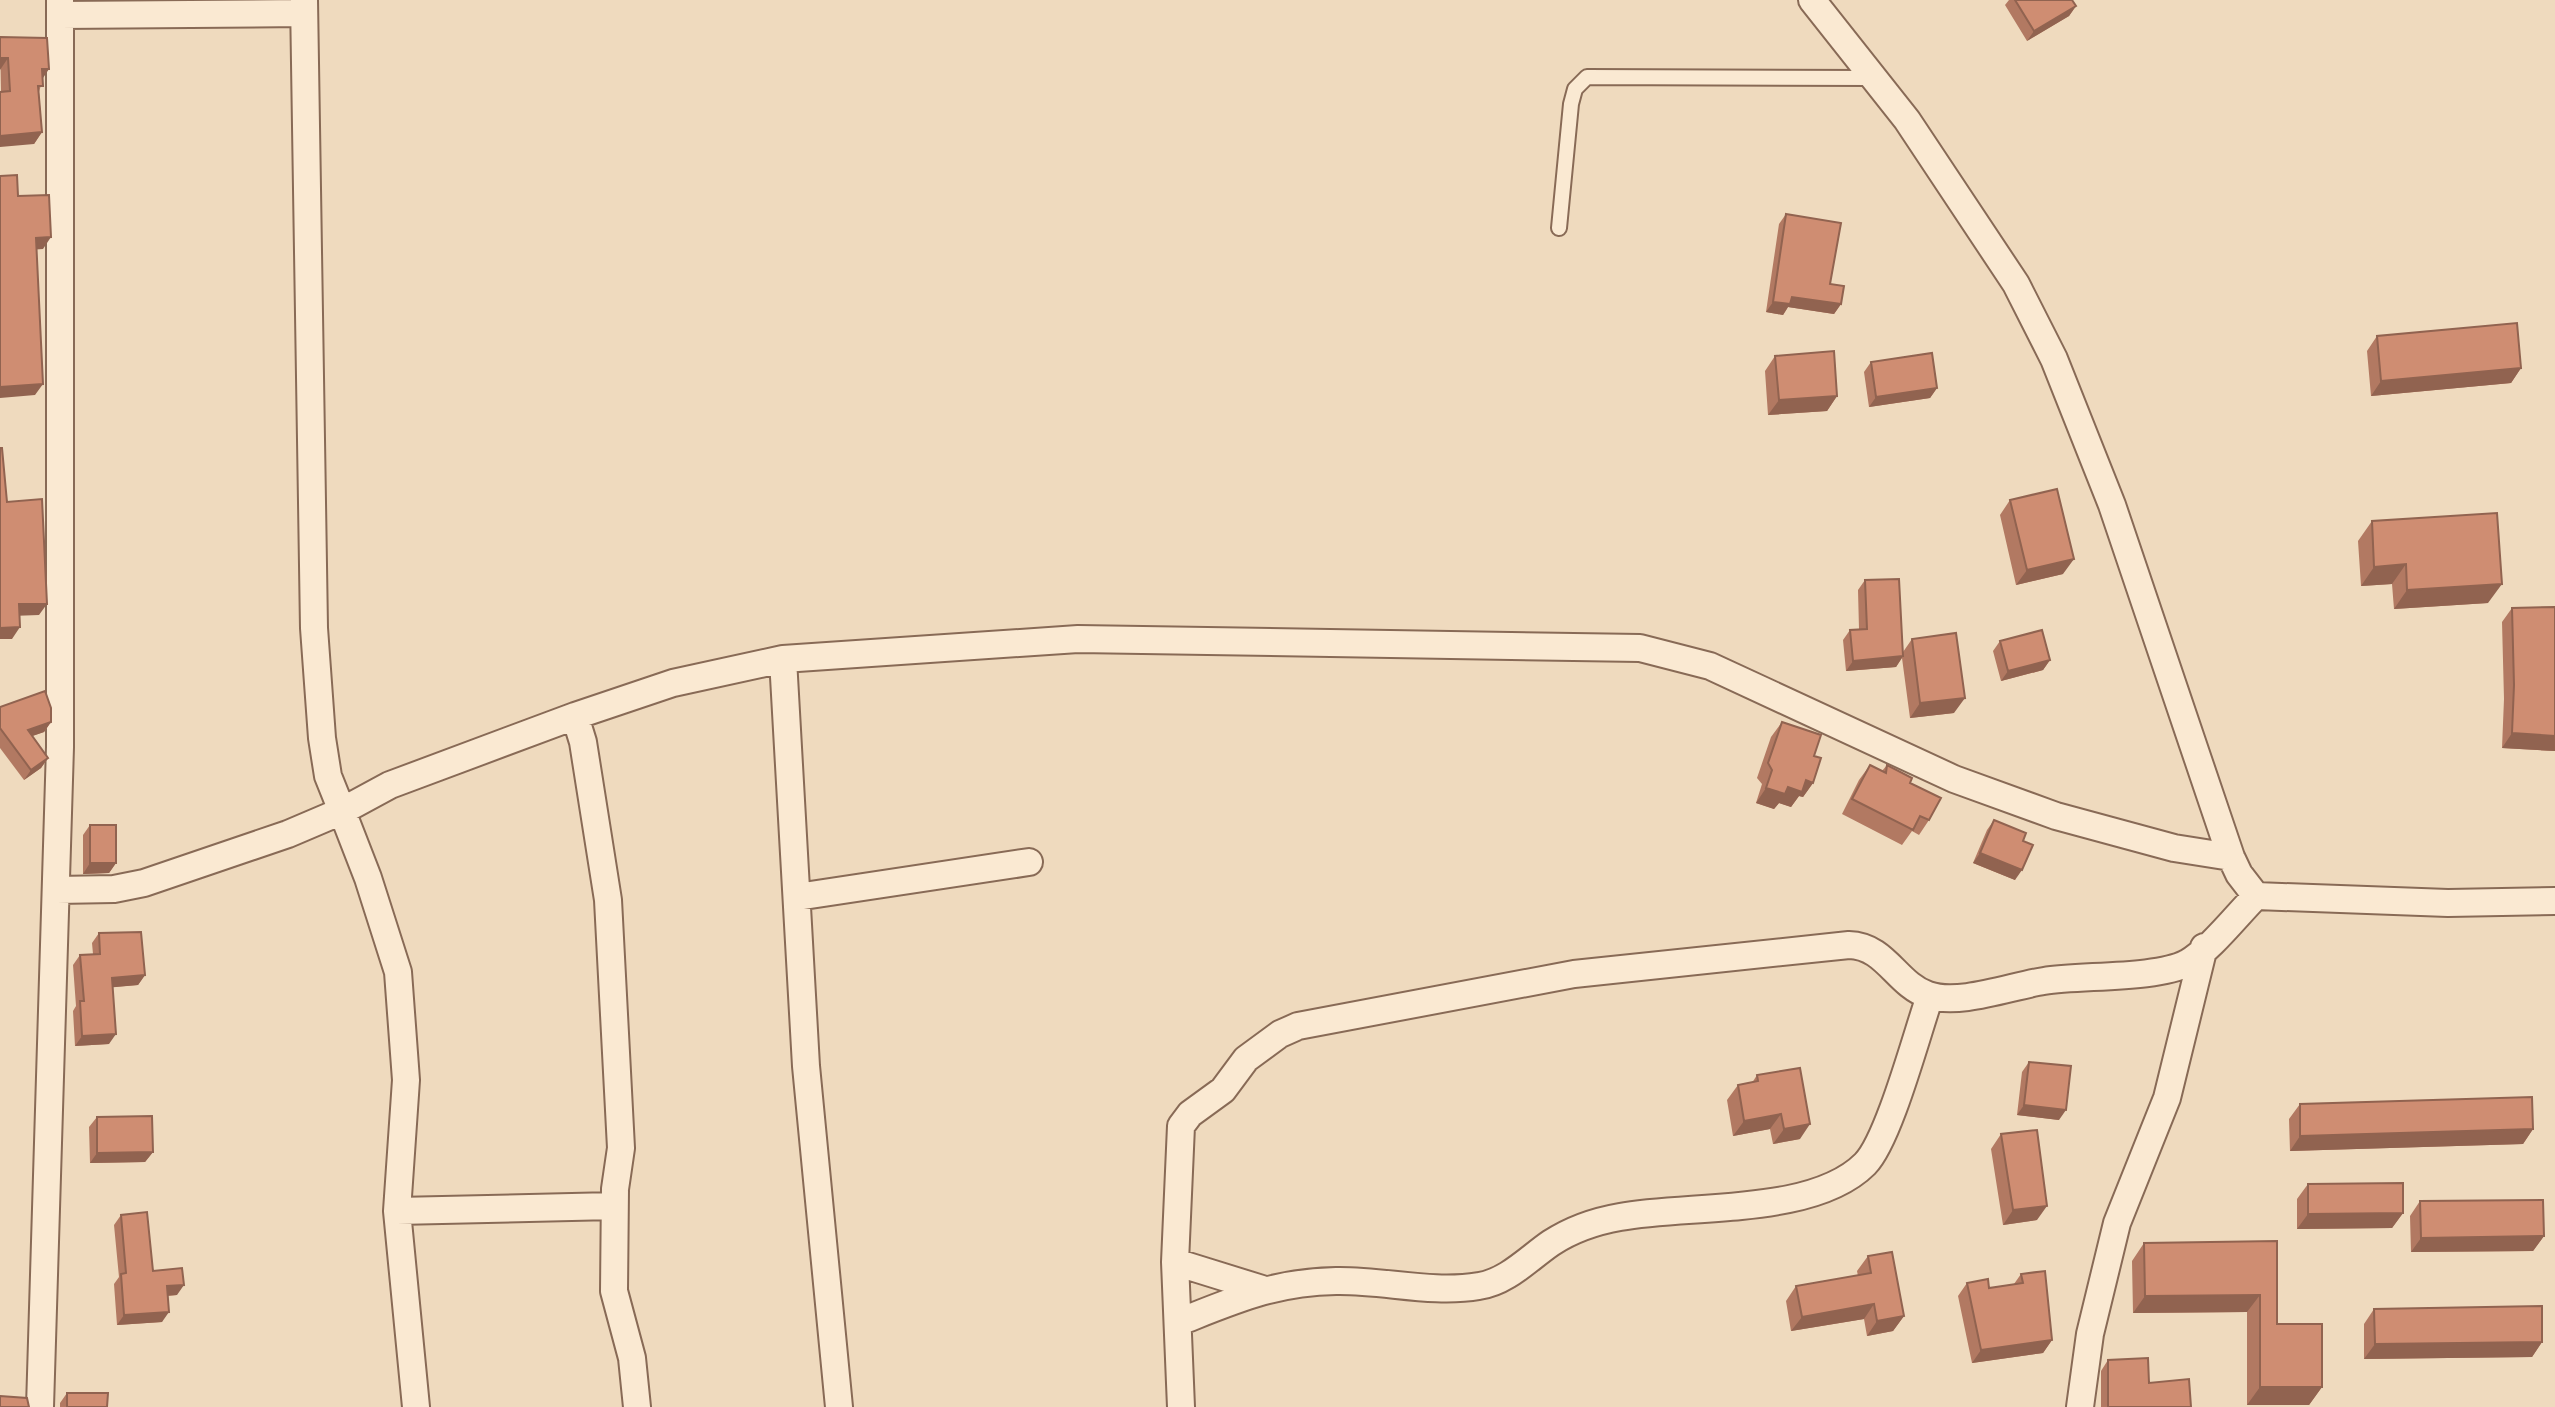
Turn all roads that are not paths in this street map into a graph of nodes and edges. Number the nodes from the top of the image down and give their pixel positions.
1 (1812, 0) edge
2 (58, 4) edge
3 (304, 6) edge
4 (1874, 78) junction
5 (1559, 228) dead end
6 (783, 659) junction
7 (575, 716) junction
8 (342, 811) junction
9 (2231, 857) junction
10 (1028, 862) dead end
11 (57, 890) junction
12 (2256, 896) junction
13 (797, 897) junction
14 (2555, 901) edge
15 (2204, 947) junction
16 (1930, 996) junction
17 (614, 1206) junction
18 (397, 1211) junction
19 (1175, 1262) junction
20 (1262, 1289) junction
21 (1179, 1322) junction
22 (40, 1407) edge
23 (416, 1407) edge
24 (637, 1407) edge
25 (839, 1407) edge
26 (1181, 1407) edge
27 (2080, 1407) edge

1 - 4 street
2 - 3 street
2 - 11 street
3 - 8 street
4 - 5 lane
4 - 9 street
6 - 7 street
6 - 9 street
6 - 13 street
7 - 8 street
7 - 17 street
8 - 11 street
8 - 18 street
9 - 12 street
10 - 13 street
11 - 22 street
12 - 14 street
12 - 15 street
13 - 25 street
15 - 16 street
15 - 27 street
16 - 19 street
16 - 20 street
17 - 18 street
17 - 24 street
18 - 23 street
19 - 20 street
19 - 21 street
20 - 21 street
21 - 26 street

